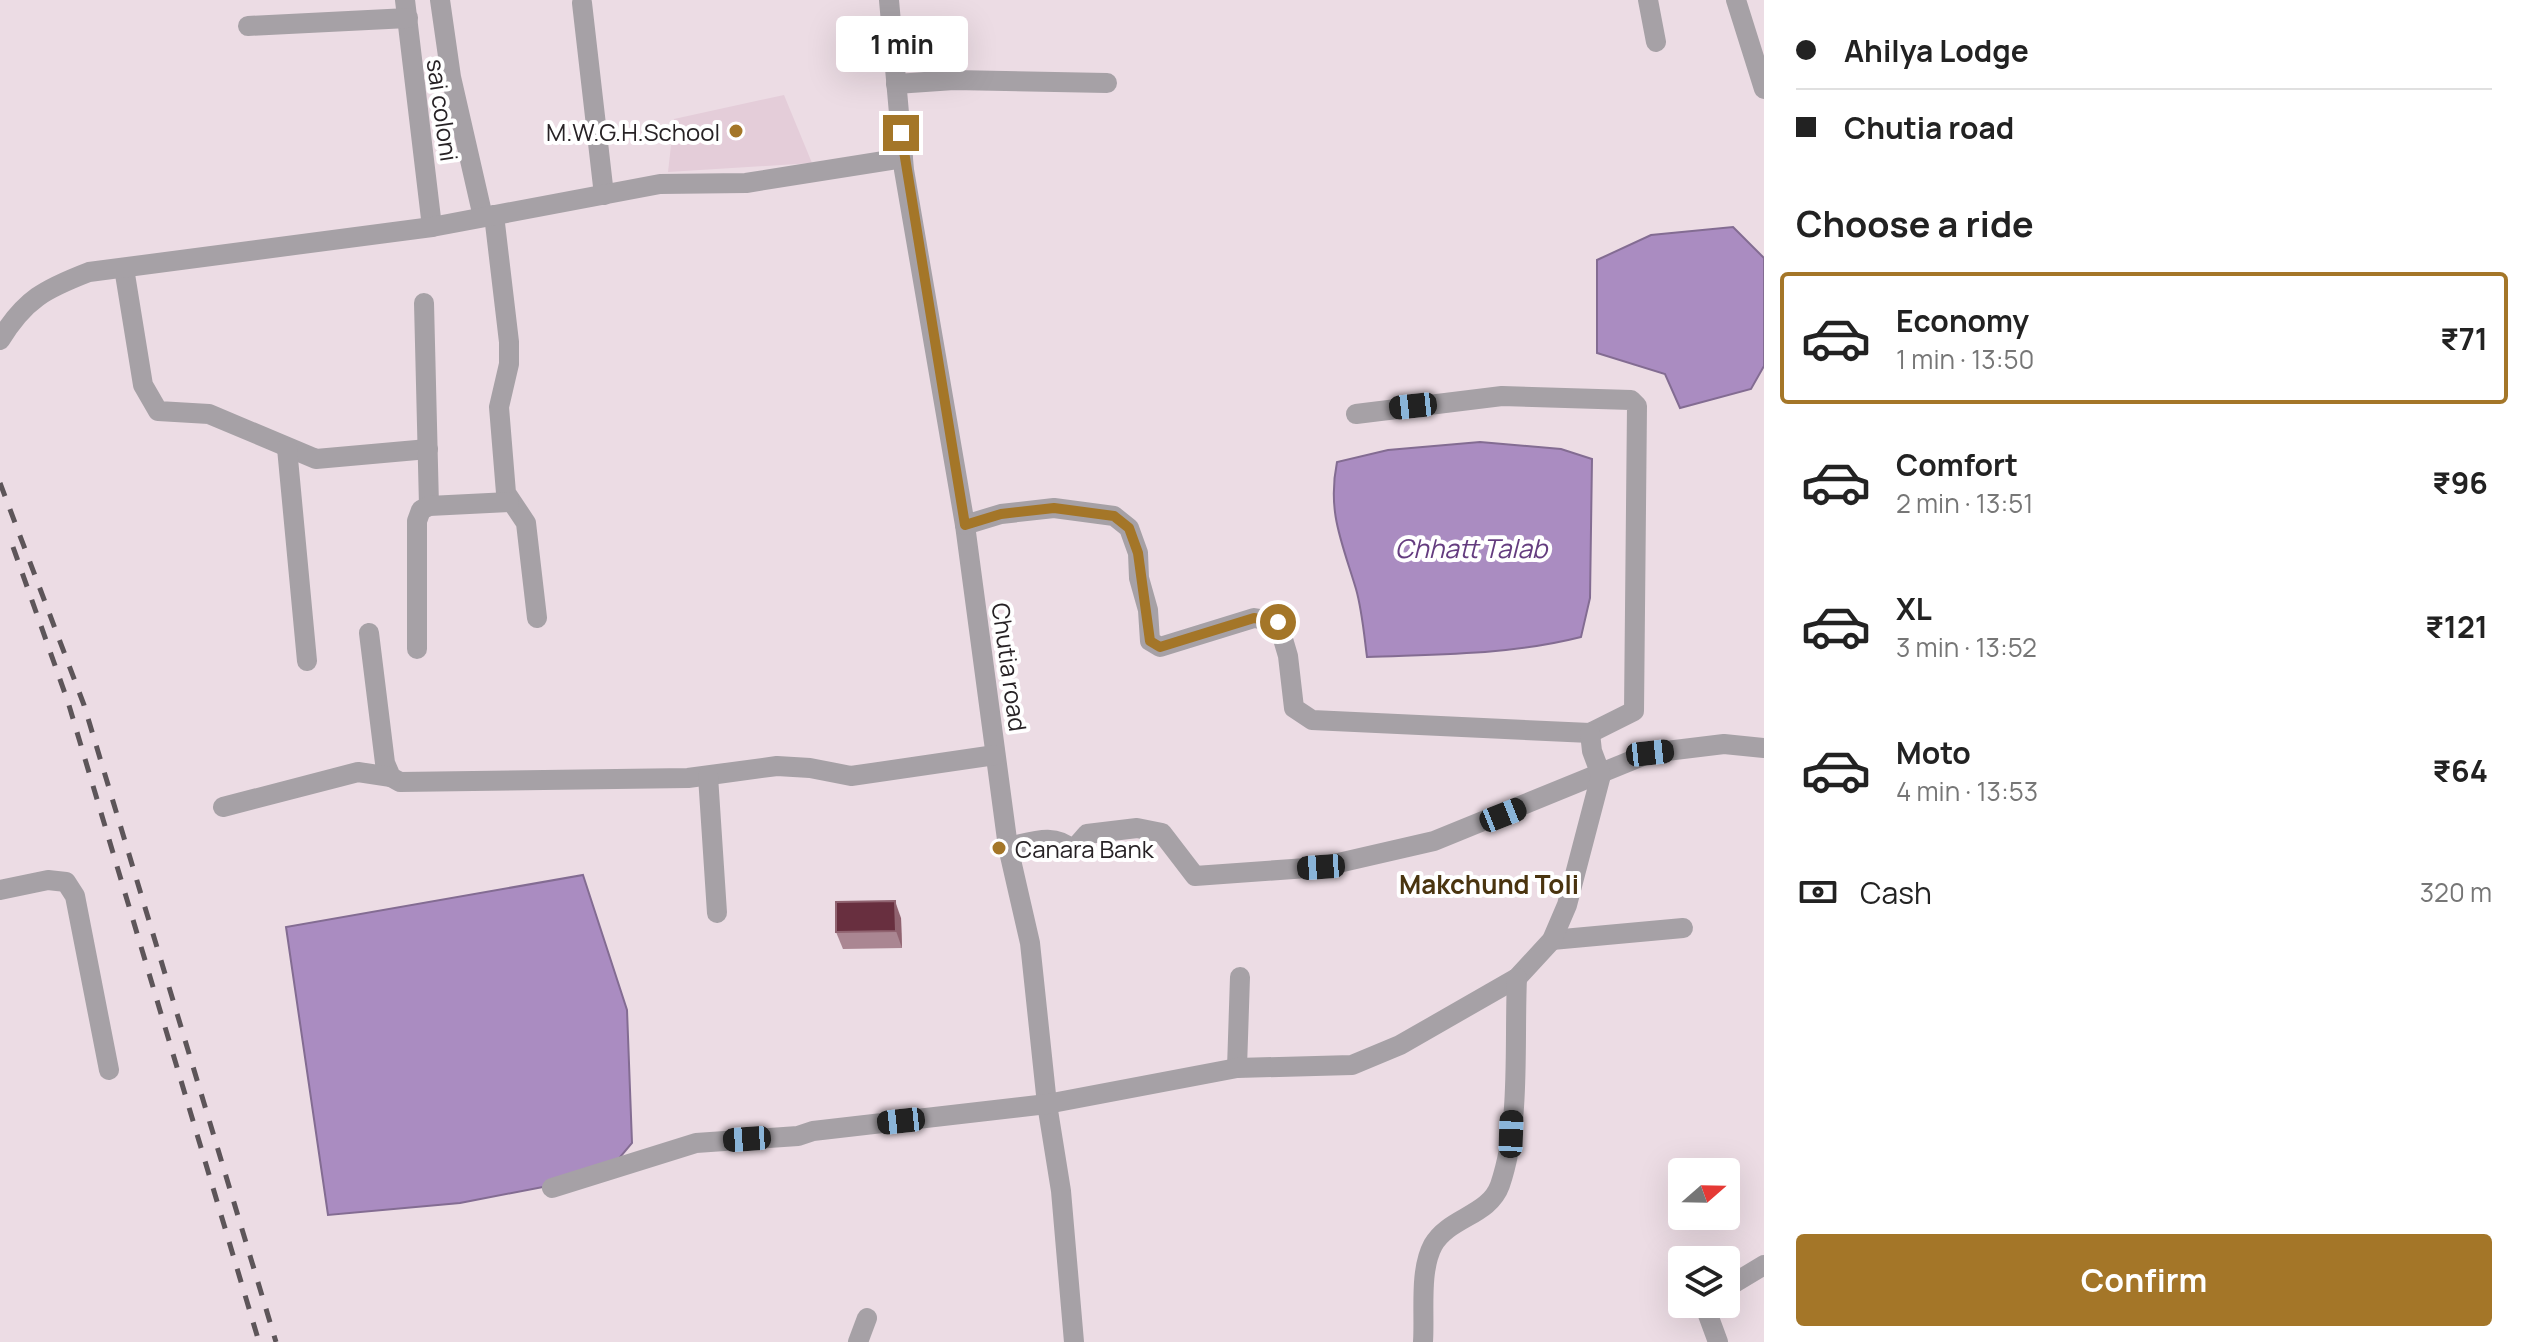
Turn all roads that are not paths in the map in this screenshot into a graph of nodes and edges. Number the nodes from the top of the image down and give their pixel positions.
1 (440, 0) edge
2 (889, 0) edge
3 (1648, 0) edge
4 (1736, 0) edge
5 (582, 3) dead end
6 (407, 9) edge
7 (248, 26) dead end
8 (1656, 42) dead end
9 (1107, 83) dead end
10 (896, 84) junction
11 (1764, 89) edge
12 (903, 158) junction
13 (604, 195) junction
14 (488, 216) junction
15 (432, 227) junction
16 (124, 268) junction
17 (43, 290) junction
18 (424, 303) dead end
19 (0, 308) edge
20 (0, 340) edge
21 (1356, 414) dead end
22 (287, 448) junction
23 (428, 449) junction
24 (509, 502) junction
25 (429, 506) junction
26 (965, 525) junction
27 (537, 618) dead end
28 (369, 633) dead end
29 (417, 649) dead end
30 (307, 661) dead end
31 (1590, 733) junction
32 (1764, 748) edge
33 (995, 755) junction
34 (1601, 775) junction
35 (708, 776) junction
36 (391, 777) junction
37 (223, 807) dead end
38 (1008, 847) junction
39 (0, 890) edge
40 (717, 913) dead end
41 (1683, 928) dead end
42 (1552, 940) junction
43 (1240, 977) dead end
44 (1517, 978) junction
45 (1237, 1068) junction
46 (109, 1070) dead end
47 (1047, 1104) junction
48 (552, 1188) dead end
49 (1764, 1265) edge
50 (1740, 1280) edge
51 (867, 1318) dead end
52 (1709, 1318) edge
53 (858, 1342) edge
54 (1074, 1342) edge
55 (1423, 1342) edge
56 (1718, 1342) edge

1 - 14 street
2 - 10 street, Chutia road
3 - 8 street
4 - 11 street
5 - 13 street
6 - 7 street
6 - 15 street, sai coloni
9 - 10 street
10 - 12 street, Chutia road
12 - 13 street
12 - 26 street, Chutia road
13 - 14 street
14 - 15 street
14 - 24 street
15 - 16 street
16 - 17 street
16 - 22 street
17 - 19 street
17 - 20 street
18 - 23 street
21 - 31 street
22 - 23 street
22 - 30 street
23 - 25 street
24 - 25 street
24 - 27 street
25 - 29 street
26 - 31 street
26 - 33 street, Chutia road
28 - 36 street
31 - 34 street
32 - 34 street
33 - 35 street
33 - 38 street, Chutia road
34 - 38 street
34 - 42 street
35 - 36 street
35 - 40 street
36 - 37 street
38 - 47 street, Chutia road
39 - 46 street
41 - 42 street
42 - 44 street
43 - 45 street
44 - 45 street
44 - 55 street
45 - 47 street
47 - 48 street
47 - 54 street, Chutia road
49 - 50 street
51 - 53 street
52 - 56 street

